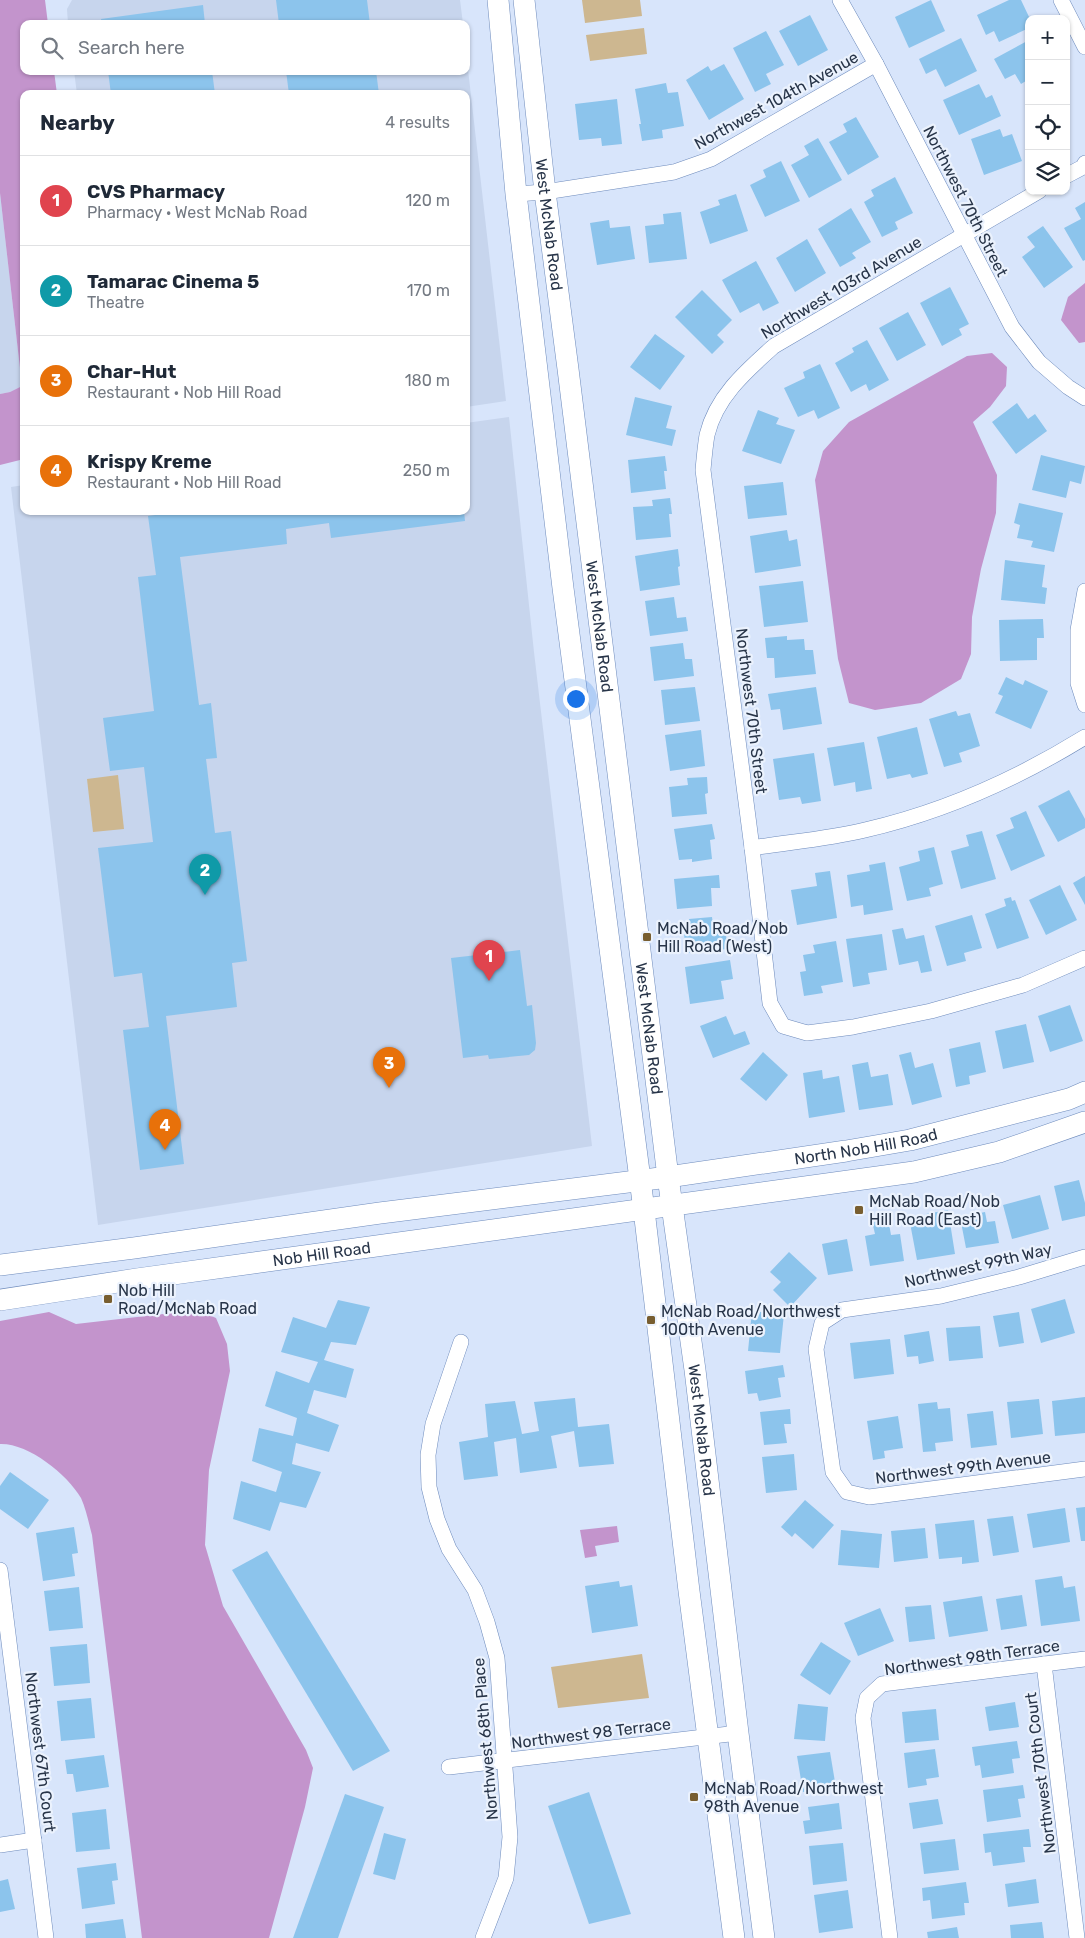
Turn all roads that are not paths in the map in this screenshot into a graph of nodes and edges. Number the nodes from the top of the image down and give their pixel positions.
1 (498, 0) edge
2 (524, 0) edge
3 (840, 0) edge
4 (1061, 0) edge
5 (1085, 47) edge
6 (876, 64) junction
7 (1085, 163) edge
8 (1070, 174) edge
9 (545, 192) junction
10 (516, 194) junction
11 (1032, 195) edge
12 (964, 234) junction
13 (1085, 398) edge
14 (722, 399) joint
15 (1085, 591) edge
16 (1085, 706) edge
17 (1085, 737) edge
18 (752, 848) junction
19 (1085, 958) edge
20 (1085, 1092) edge
21 (1085, 1122) edge
22 (668, 1177) junction
23 (640, 1180) junction
24 (672, 1205) junction
25 (644, 1210) junction
26 (1085, 1257) edge
27 (0, 1265) edge
28 (0, 1300) edge
29 (461, 1342) dead end
30 (1085, 1469) edge
31 (847, 1492) joint
32 (0, 1570) edge
33 (1085, 1659) edge
34 (1044, 1664) junction
35 (738, 1733) junction
36 (709, 1737) junction
37 (506, 1761) junction
38 (449, 1766) dead end
39 (34, 1840) junction
40 (0, 1845) edge
41 (46, 1938) edge
42 (483, 1938) edge
43 (734, 1938) edge
44 (764, 1938) edge
45 (890, 1938) edge
46 (1077, 1938) edge

1 - 10 main road, West McNab Road
2 - 9 main road, West McNab Road
3 - 6 street, Northwest 70th Street
4 - 5 street
6 - 9 street, Northwest 104th Avenue
6 - 12 street, Northwest 70th Street
7 - 8 street
9 - 10 street, Northwest 104th Avenue
9 - 22 main road, West McNab Road
10 - 23 main road, West McNab Road
11 - 12 street
12 - 13 street, Northwest 70th Street
12 - 14 street, Northwest 103rd Avenue
14 - 18 street, Northwest 70th Street
15 - 16 street
17 - 18 street
18 - 19 street, Northwest 70th Street
20 - 22 main road, North Nob Hill Road
21 - 24 main road, North Nob Hill Road
22 - 23 main road, North Nob Hill Road
22 - 24 main road, West McNab Road
23 - 25 main road, West McNab Road
23 - 27 main road, Nob Hill Road
24 - 25 main road, North Nob Hill Road
24 - 35 main road, West McNab Road
25 - 28 main road, Nob Hill Road
25 - 36 main road, West McNab Road
26 - 31 street, Northwest 99th Way
29 - 37 street, Northwest 68th Place
30 - 31 street, Northwest 99th Avenue
32 - 39 street, Northwest 67th Court
33 - 34 street, Northwest 98th Terrace
34 - 45 street, Northwest 98th Terrace
34 - 46 street, Northwest 70th Court
35 - 36 street, Northwest 98 Terrace
35 - 44 main road, West McNab Road
36 - 37 street, Northwest 98 Terrace
36 - 43 main road, West McNab Road
37 - 38 street, Northwest 98 Terrace
37 - 42 street, Northwest 68th Place
39 - 40 street
39 - 41 street, Northwest 67th Court

